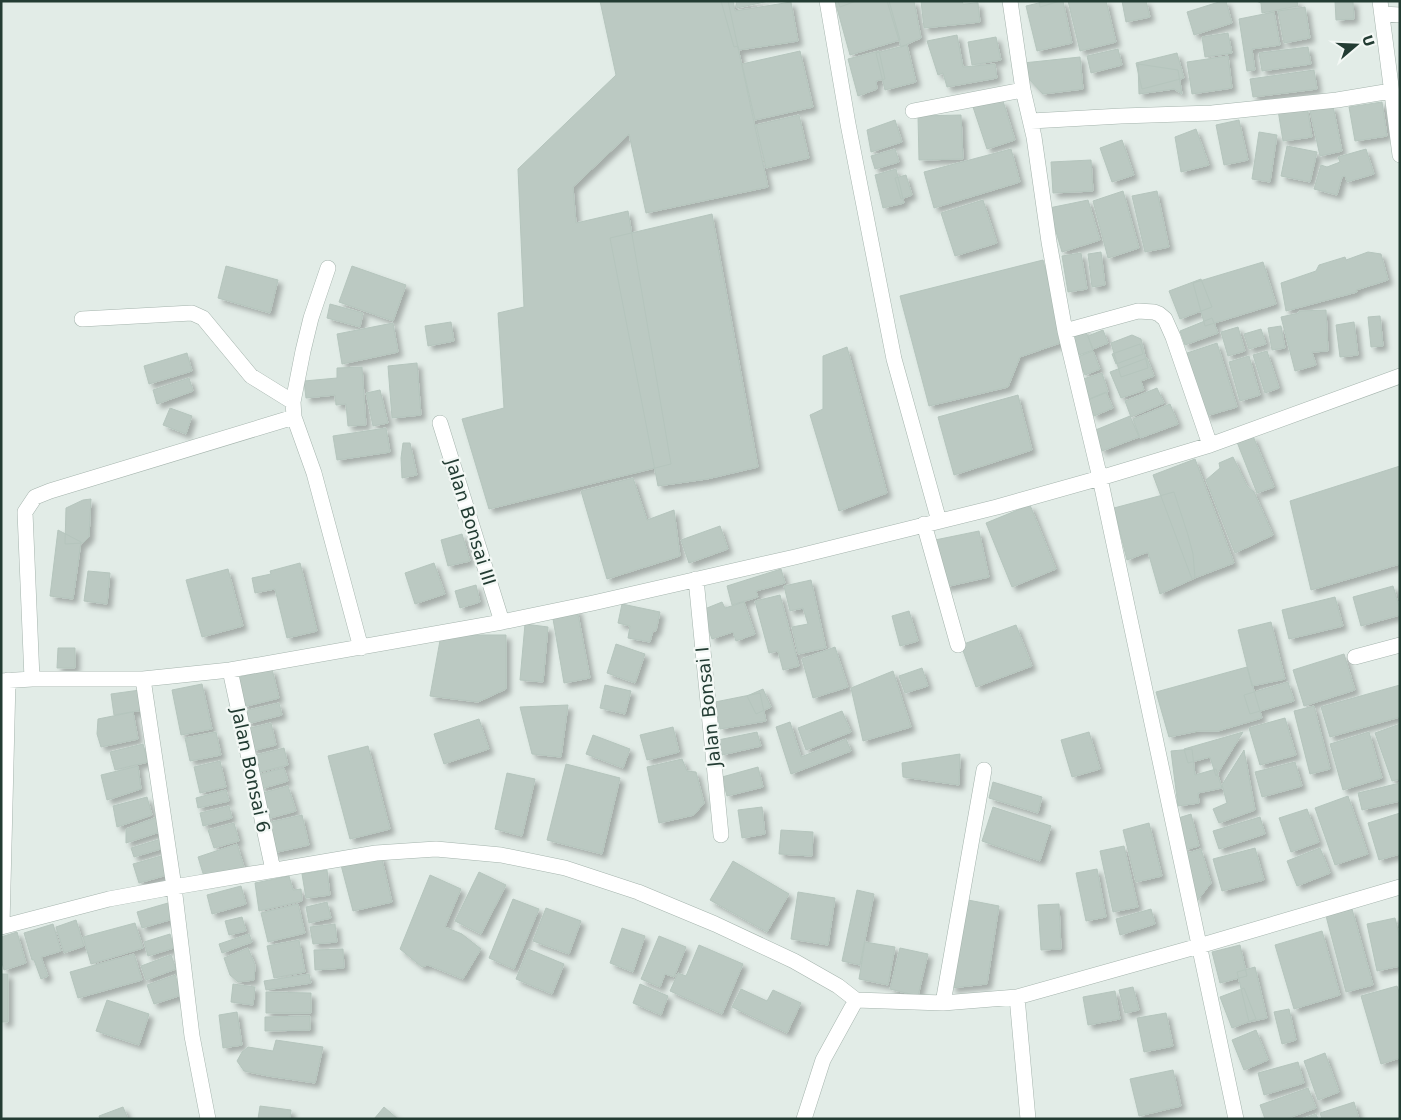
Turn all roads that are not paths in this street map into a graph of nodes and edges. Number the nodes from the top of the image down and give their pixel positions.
1 (827, 1) edge
2 (1010, 1) edge
3 (1381, 8) edge
4 (1400, 15) edge
5 (1023, 90) junction
6 (1391, 91) junction
7 (913, 111) dead end
8 (1032, 122) junction
9 (1400, 154) edge
10 (328, 268) dead end
11 (82, 319) dead end
12 (1065, 331) junction
13 (1400, 376) edge
14 (293, 410) junction
15 (440, 423) dead end
16 (1210, 445) junction
17 (1100, 478) junction
18 (931, 523) junction
19 (696, 579) junction
20 (502, 622) junction
21 (958, 645) dead end
22 (1400, 645) edge
23 (361, 648) junction
24 (1356, 657) dead end
25 (230, 670) junction
26 (32, 679) junction
27 (142, 679) junction
28 (4, 680) edge
29 (984, 770) dead end
30 (721, 835) dead end
31 (272, 870) junction
32 (174, 887) junction
33 (1400, 887) edge
34 (2, 927) edge
35 (1199, 946) junction
36 (1017, 997) junction
37 (856, 1000) junction
38 (943, 1003) junction
39 (208, 1119) edge
40 (804, 1119) edge
41 (1028, 1119) edge
42 (1236, 1119) edge

1 - 18 street
2 - 5 street
3 - 4 street
3 - 6 street
5 - 7 street
5 - 8 street
6 - 8 street
6 - 9 street
8 - 12 street
10 - 14 street
11 - 14 street
12 - 16 street
12 - 17 street
13 - 16 street
14 - 23 street
14 - 26 street
15 - 20 street, Jalan Bonsai III
16 - 17 street
17 - 18 street
17 - 35 street
18 - 19 street
18 - 21 street
19 - 20 street
19 - 30 street, Jalan Bonsai I
20 - 23 street
22 - 24 street
23 - 25 street
25 - 27 street
25 - 31 street, Jalan Bonsai 6
26 - 27 street
26 - 28 street
27 - 32 street
28 - 34 street
29 - 38 street
31 - 32 street
31 - 37 street
32 - 34 street
32 - 39 street
33 - 35 street
35 - 36 street
35 - 42 street
36 - 38 street
36 - 41 street
37 - 38 street
37 - 40 street

